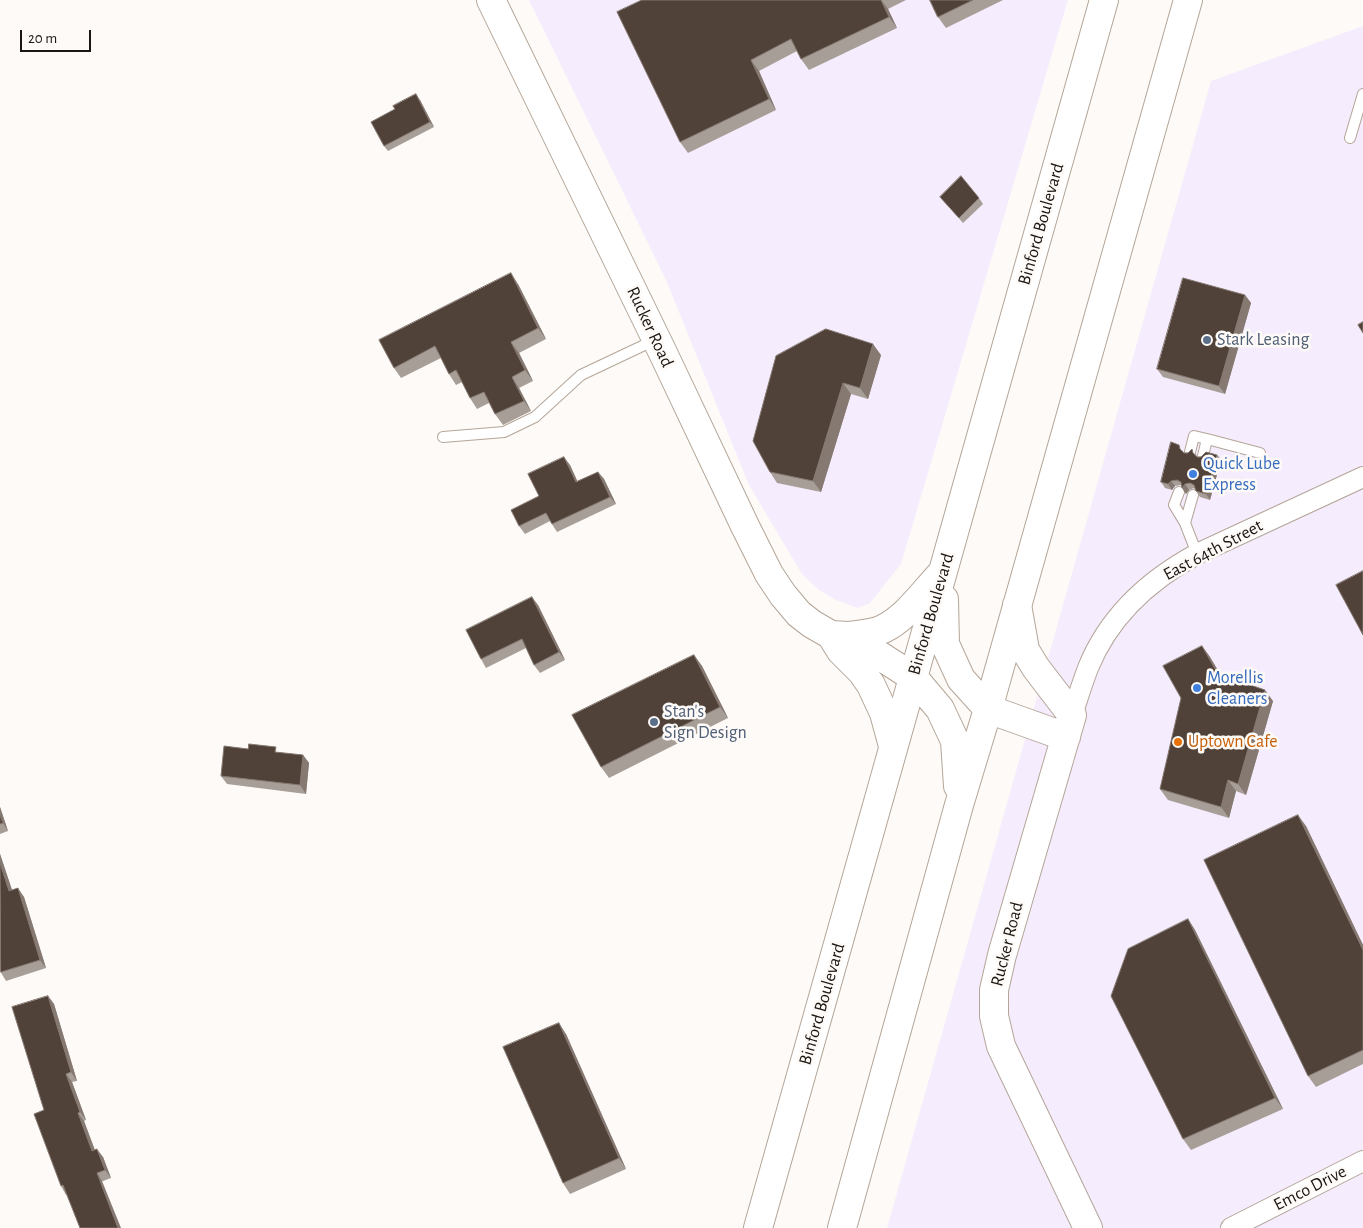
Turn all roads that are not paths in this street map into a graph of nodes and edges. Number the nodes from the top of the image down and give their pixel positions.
1 (491, 0) edge
2 (1104, 0) edge
3 (1188, 0) edge
4 (1363, 94) edge
5 (1350, 138) dead end
6 (656, 339) junction
7 (443, 437) dead end
8 (1207, 439) junction
9 (1190, 452) edge
10 (1260, 453) dead end
11 (1203, 456) edge
12 (1363, 477) edge
13 (1179, 492) edge
14 (1193, 495) edge
15 (1185, 523) junction
16 (1197, 554) junction
17 (944, 570) junction
18 (1017, 604) junction
19 (840, 636) junction
20 (913, 677) junction
21 (988, 709) junction
22 (1069, 726) junction
23 (892, 746) junction
24 (959, 805) junction
25 (1363, 1161) edge
26 (758, 1228) edge
27 (842, 1228) edge
28 (1088, 1228) edge
29 (1231, 1228) edge

1 - 6 main road, Rucker Road
2 - 17 main road, Binford Boulevard
3 - 18 main road
4 - 5 lane
6 - 7 lane
6 - 19 main road, Rucker Road
8 - 9 lane
8 - 10 lane
8 - 11 lane
12 - 16 street, East 64th Street
13 - 15 lane
14 - 15 lane
15 - 16 lane
16 - 22 street, East 64th Street
17 - 19 main road
17 - 20 main road, Binford Boulevard
17 - 21 main road
18 - 21 main road
18 - 22 main road
19 - 20 main road, Rucker Road
19 - 23 main road, Rucker Road
20 - 23 main road, Binford Boulevard
20 - 24 main road, Rucker Road
21 - 22 main road
21 - 24 main road
22 - 28 main road, Rucker Road
23 - 26 main road, Binford Boulevard
24 - 27 main road
25 - 29 street, Emco Drive

